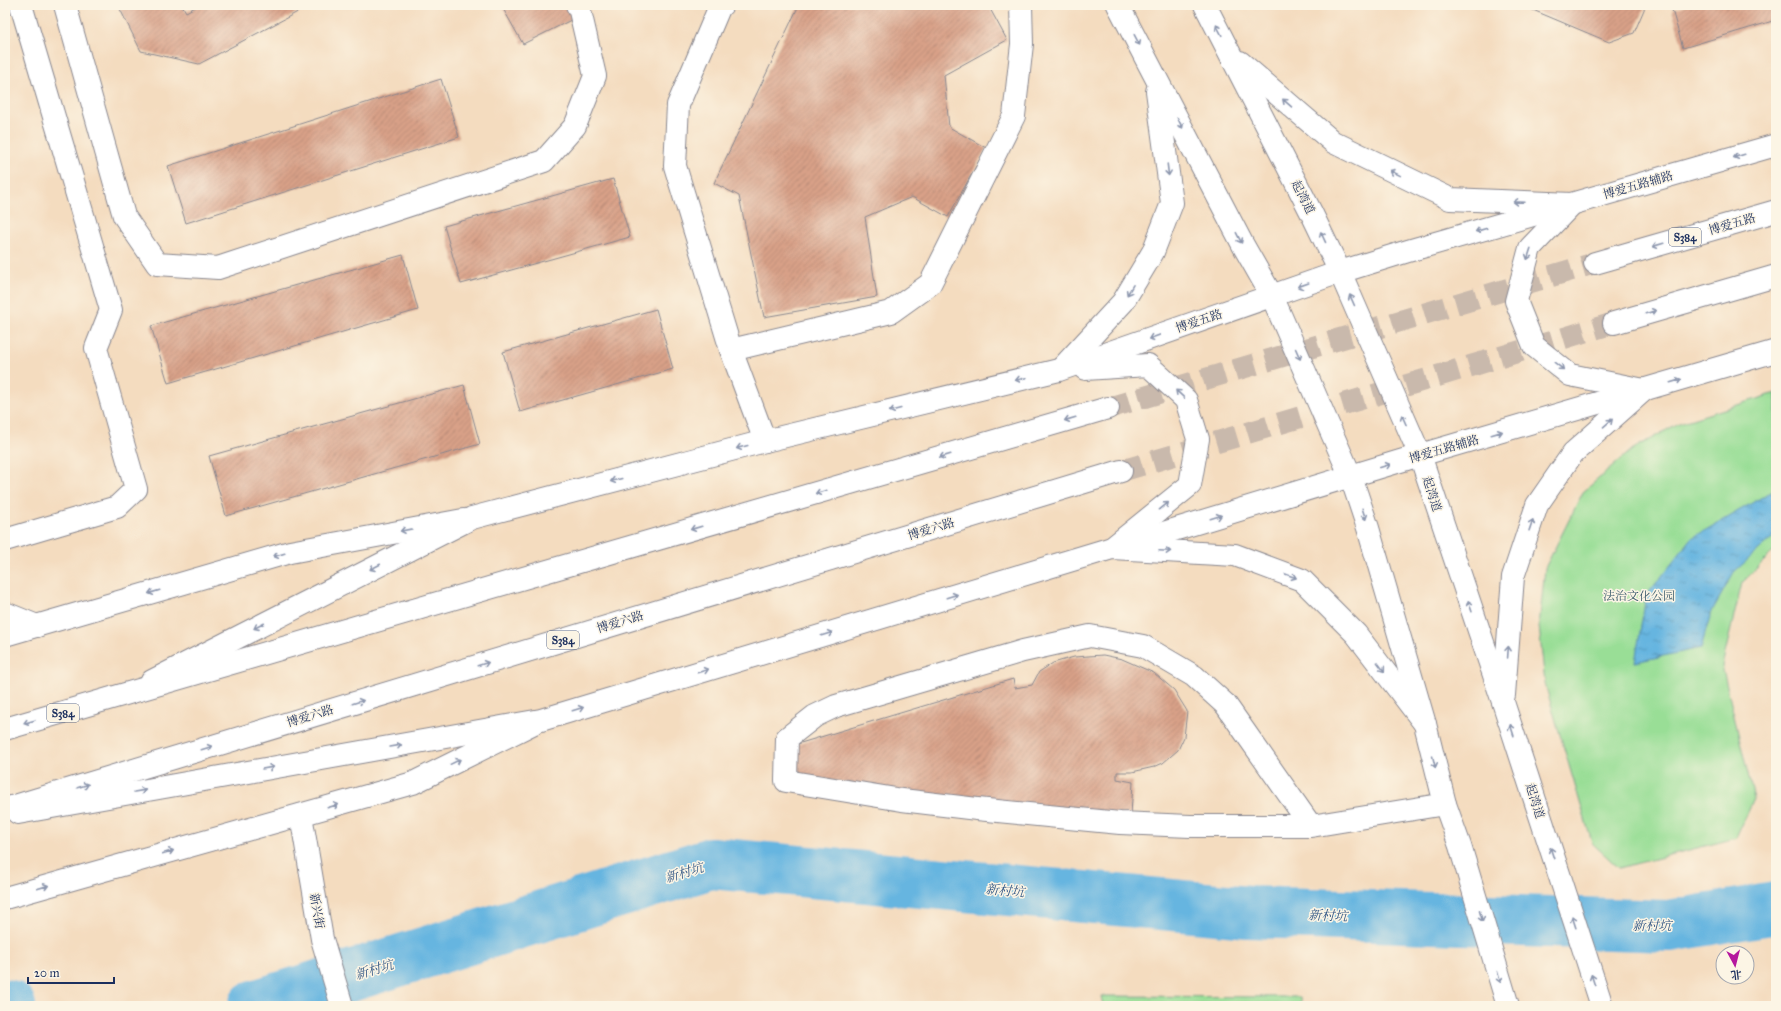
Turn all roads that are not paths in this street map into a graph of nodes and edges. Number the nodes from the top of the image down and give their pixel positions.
1 (12, 5) edge
2 (21, 5) edge
3 (65, 5) edge
4 (577, 5) edge
5 (722, 5) edge
6 (1021, 5) edge
7 (1118, 5) edge
8 (1205, 5) edge
9 (1232, 55) junction
10 (1156, 76) junction
11 (1776, 145) edge
12 (1572, 204) junction
13 (1776, 211) edge
14 (1595, 263) tunnel mouth
15 (1340, 272) junction
16 (1776, 276) edge
17 (1272, 296) junction
18 (1614, 322) tunnel mouth
19 (731, 350) junction
20 (1776, 351) edge
21 (1059, 370) junction
22 (1644, 390) junction
23 (1108, 408) tunnel mouth
24 (765, 441) junction
25 (1420, 455) junction
26 (1121, 471) tunnel mouth
27 (1351, 477) junction
28 (472, 518) junction
29 (5, 528) edge
30 (5, 540) edge
31 (1112, 548) junction
32 (5, 613) edge
33 (37, 626) junction
34 (5, 635) edge
35 (120, 696) junction
36 (1504, 705) junction
37 (541, 720) junction
38 (1425, 724) junction
39 (5, 729) edge
40 (1445, 804) junction
41 (5, 809) edge
42 (5, 815) edge
43 (301, 815) junction
44 (1311, 826) junction
45 (5, 898) edge
46 (342, 1006) edge
47 (1508, 1006) edge
48 (1602, 1006) edge

1 - 29 main road
2 - 30 main road
3 - 4 main road
5 - 19 main road
6 - 19 main road
7 -> 10 main road
9 -> 8 main road, 起湾道
12 -> 9 main road
15 -> 9 main road, 起湾道
10 -> 17 main road
10 -> 21 main road
11 -> 12 main road, 博爱五路辅路
12 -> 15 main road, 博爱五路辅路
12 -> 22 main road
13 -> 14 main road, 博爱五路 / S384
15 -> 17 main road, 博爱五路
25 -> 15 main road, 起湾道
18 -> 16 main road
17 -> 21 main road, 博爱五路
17 -> 27 main road
19 - 24 main road
22 -> 20 main road, 博爱五路辅路
21 -> 24 main road
31 -> 21 main road
25 -> 22 main road, 博爱五路辅路
36 -> 22 main road
23 -> 35 main road, S384
24 -> 28 main road
27 -> 25 main road, 博爱五路辅路
36 -> 25 main road, 起湾道
41 -> 26 main road, 博爱六路 / S384
31 -> 27 main road, 博爱五路辅路
27 -> 38 main road
28 -> 33 main road
28 -> 35 main road
37 -> 31 main road
31 -> 38 main road
32 - 33 main road
33 - 34 main road
35 -> 39 main road, S384
48 -> 36 main road, 起湾道
42 -> 37 main road
43 -> 37 main road
38 -> 40 main road
40 - 44 main road
40 -> 47 main road
45 -> 43 main road
43 - 46 main road, 新兴街
44 - 44 main road

